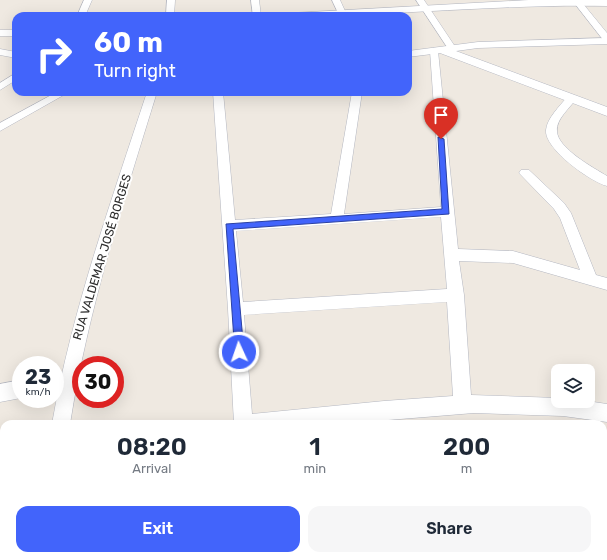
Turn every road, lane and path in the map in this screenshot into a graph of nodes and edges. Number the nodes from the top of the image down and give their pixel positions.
1 (88, 0) edge
2 (171, 0) edge
3 (255, 0) edge
4 (336, 0) edge
5 (577, 1) edge
6 (502, 2) edge
7 (607, 3) edge
8 (422, 4) edge
9 (83, 12) edge
10 (170, 12) edge
11 (256, 12) edge
12 (342, 12) edge
13 (351, 12) edge
14 (12, 32) edge
15 (0, 33) edge
16 (607, 40) edge
17 (442, 50) junction
18 (0, 52) edge
19 (12, 54) edge
20 (412, 54) edge
21 (12, 79) edge
22 (0, 87) edge
23 (57, 96) edge
24 (151, 96) edge
25 (218, 96) edge
26 (356, 96) edge
27 (571, 99) junction
28 (607, 112) edge
29 (0, 128) edge
30 (525, 173) dead end
31 (607, 182) edge
32 (446, 212) junction
33 (337, 218) junction
34 (229, 226) junction
35 (451, 255) junction
36 (591, 280) junction
37 (607, 284) edge
38 (456, 295) junction
39 (236, 309) junction
40 (64, 372) edge
41 (12, 391) edge
42 (0, 393) edge
43 (463, 404) junction
44 (61, 408) edge
45 (607, 413) edge
46 (61, 420) edge
47 (243, 420) edge
48 (293, 420) edge

1 - 9 street
2 - 10 street
3 - 11 street
4 - 12 street
5 - 6 street
5 - 7 street
5 - 16 street
6 - 8 street
8 - 13 street
8 - 17 street
14 - 15 street
16 - 17 street
17 - 20 street
17 - 27 street
17 - 32 street
18 - 19 street
21 - 22 street
23 - 29 street
24 - 40 street, RUA VALDEMAR JOSÉ BORGES
25 - 34 street
26 - 33 street
27 - 28 street
27 - 31 street
30 - 36 street
32 - 33 street
32 - 35 street
33 - 34 street
34 - 39 street
35 - 36 street
35 - 38 street
36 - 37 street
38 - 39 street
38 - 43 street
39 - 47 street
41 - 42 street
43 - 45 street
43 - 48 street
44 - 46 street, RUA VALDEMAR JOSÉ BORGES

